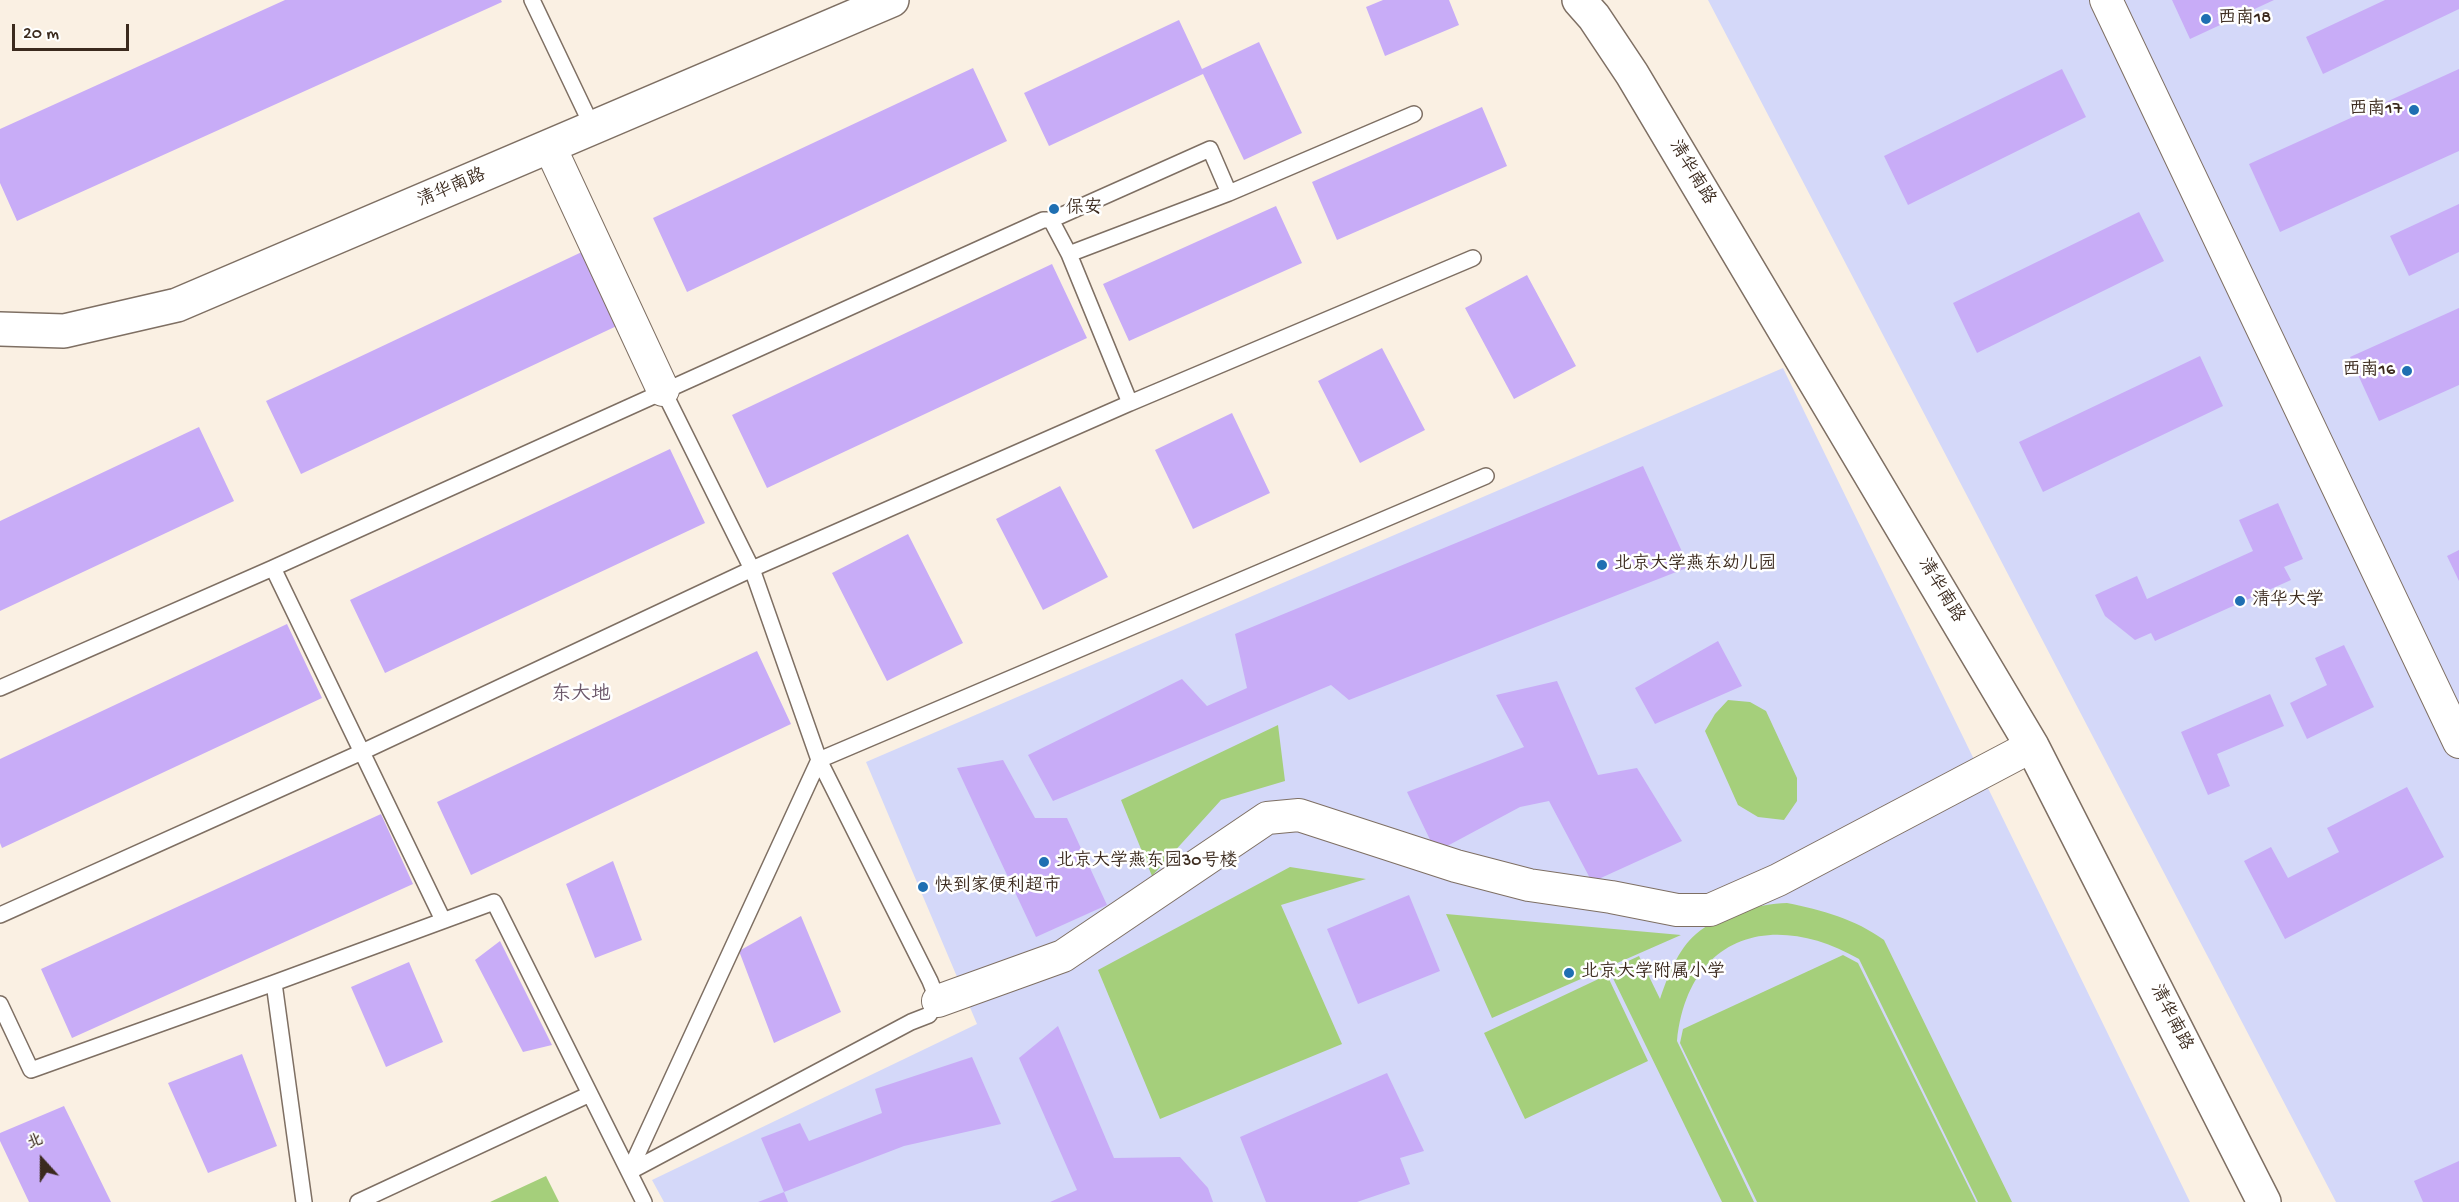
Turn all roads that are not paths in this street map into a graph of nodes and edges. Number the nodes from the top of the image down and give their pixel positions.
1 (532, 0) edge
2 (892, 0) edge
3 (1579, 0) edge
4 (2106, 0) edge
5 (1414, 114) dead end
6 (593, 128) junction
7 (549, 147) junction
8 (1229, 193) junction
9 (1051, 220) junction
10 (1069, 254) junction
11 (1473, 258) dead end
12 (0, 329) edge
13 (663, 390) junction
14 (1130, 403) junction
15 (1486, 476) dead end
16 (273, 568) junction
17 (752, 569) junction
18 (0, 688) edge
19 (2457, 734) edge
20 (2032, 746) junction
21 (362, 752) junction
22 (819, 760) junction
23 (0, 915) edge
24 (443, 920) junction
25 (274, 983) junction
26 (938, 1001) junction
27 (0, 1004) edge
28 (590, 1094) junction
29 (629, 1172) junction
30 (304, 1202) edge
31 (358, 1202) edge
32 (644, 1202) edge
33 (2264, 1202) edge

1 - 6 lane
2 - 6 street, 清华南路
3 - 20 street, 清华南路
4 - 19 street
5 - 8 lane
6 - 7 street, 清华南路
7 - 12 street, 清华南路
7 - 13 street
8 - 9 lane
8 - 10 lane
9 - 10 lane
9 - 13 lane
10 - 14 lane
11 - 14 lane
13 - 16 lane
13 - 17 lane
14 - 17 lane
15 - 22 lane
16 - 18 lane
16 - 21 lane
17 - 21 lane
17 - 22 lane
20 - 26 street
20 - 33 street, 清华南路
21 - 23 lane
21 - 24 lane
22 - 26 lane
22 - 29 lane
24 - 25 lane
24 - 28 lane
25 - 27 lane
25 - 30 lane
26 - 29 lane
28 - 29 lane
28 - 31 lane
29 - 32 lane

